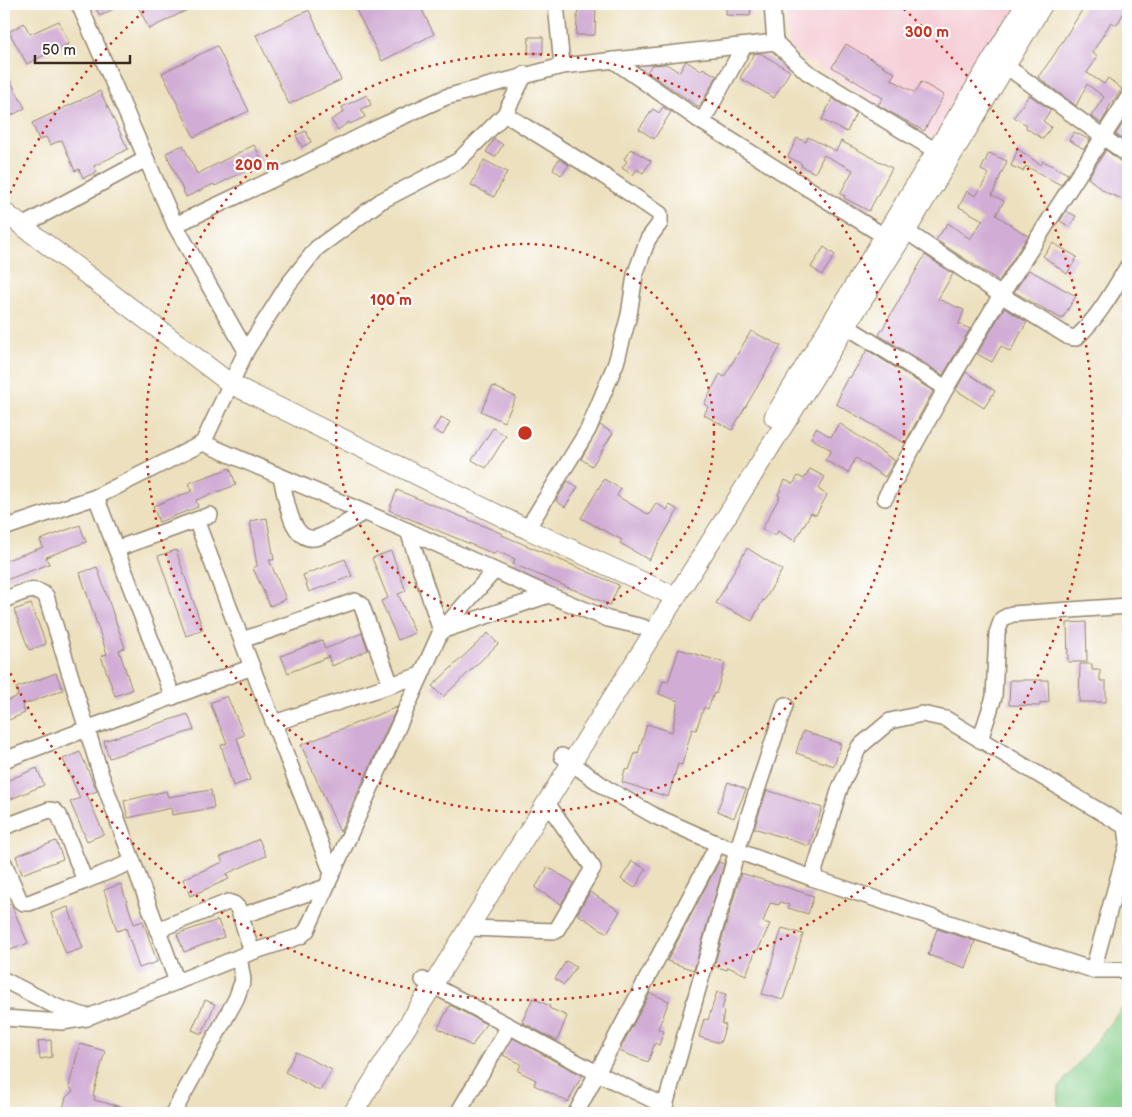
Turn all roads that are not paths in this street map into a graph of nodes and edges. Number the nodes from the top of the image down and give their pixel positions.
1 (79, 4) edge
2 (556, 4) edge
3 (772, 4) edge
4 (1026, 4) edge
5 (1043, 4) edge
6 (775, 42) junction
7 (744, 46) junction
8 (613, 60) junction
9 (562, 66) junction
10 (1006, 66) junction
11 (525, 74) junction
12 (1128, 98) edge
13 (505, 114) junction
14 (702, 122) junction
15 (1103, 138) junction
16 (936, 151) junction
17 (1128, 155) edge
18 (146, 159) junction
19 (4, 212) edge
20 (175, 225) junction
21 (22, 226) junction
22 (906, 231) junction
23 (884, 236) junction
24 (1128, 266) edge
25 (1001, 295) junction
26 (846, 326) junction
27 (246, 351) junction
28 (231, 384) junction
29 (946, 388) junction
30 (203, 443) junction
31 (281, 477) junction
32 (96, 497) junction
33 (885, 498) dead end
34 (363, 513) junction
35 (4, 528) edge
36 (527, 529) junction
37 (408, 531) junction
38 (116, 549) junction
39 (494, 571) junction
40 (549, 595) junction
41 (670, 595) junction
42 (4, 600) edge
43 (1128, 606) edge
44 (643, 627) junction
45 (441, 631) junction
46 (242, 640) junction
47 (252, 667) junction
48 (421, 675) junction
49 (391, 684) junction
50 (173, 697) junction
51 (784, 705) dead end
52 (274, 723) junction
53 (86, 729) junction
54 (980, 740) junction
55 (567, 759) junction
56 (4, 760) edge
57 (547, 803) junction
58 (4, 827) edge
59 (1127, 827) edge
60 (718, 844) junction
61 (737, 851) junction
62 (132, 862) junction
63 (4, 864) edge
64 (812, 878) junction
65 (329, 880) junction
66 (86, 881) junction
67 (241, 916) junction
68 (469, 928) junction
69 (158, 930) junction
70 (245, 955) junction
71 (1093, 970) junction
72 (1128, 970) edge
73 (4, 980) edge
74 (177, 982) junction
75 (428, 982) junction
76 (88, 1017) junction
77 (4, 1018) edge
78 (509, 1026) junction
79 (597, 1073) junction
80 (664, 1110) edge
81 (174, 1113) edge
82 (339, 1113) edge
83 (354, 1113) edge
84 (458, 1113) edge
85 (576, 1113) edge

1 - 18 street
2 - 9 street
3 - 6 street
4 - 16 main road
5 - 10 main road
6 - 7 street
6 - 16 street
7 - 8 street
7 - 14 street
8 - 9 street
8 - 14 street
9 - 11 street
10 - 15 street
10 - 22 main road
11 - 13 street
11 - 20 street
12 - 15 street
13 - 27 street
13 - 36 street
14 - 23 street
15 - 17 street
15 - 25 street
16 - 23 main road
18 - 20 street
18 - 21 street
19 - 21 main road
20 - 27 street
21 - 28 main road
22 - 25 street
22 - 26 main road
23 - 41 main road
24 - 25 street
25 - 29 street
26 - 29 street
26 - 41 main road
27 - 28 street
28 - 30 street
28 - 36 main road
29 - 33 street
30 - 31 street
30 - 32 street
31 - 34 street
31 - 34 street
32 - 35 street
32 - 38 street
34 - 37 street
36 - 41 main road
37 - 39 street
37 - 45 street
38 - 46 street
38 - 50 street
39 - 40 street
39 - 45 street
40 - 44 street
40 - 45 street
41 - 44 main road
41 - 55 main road
42 - 53 street
43 - 54 street
44 - 55 main road
45 - 48 street
46 - 47 street
46 - 49 street
47 - 50 street
47 - 52 street
48 - 49 street
48 - 65 street
49 - 52 street
50 - 53 street
51 - 61 street
52 - 65 street
53 - 56 street
53 - 62 street
54 - 59 street
54 - 64 street
55 - 57 main road
55 - 60 street
55 - 75 main road
57 - 68 main road
57 - 68 street
58 - 66 street
59 - 71 street
60 - 61 street
60 - 79 street
61 - 64 street
61 - 80 street
62 - 66 street
62 - 69 street
63 - 66 street
64 - 71 street
65 - 67 street
65 - 70 street
67 - 69 street
67 - 70 street
68 - 75 main road
69 - 74 street
70 - 74 street
70 - 81 street
71 - 72 street
73 - 76 street
74 - 76 street
75 - 78 street
75 - 82 main road
75 - 83 main road
76 - 77 street
78 - 79 street
78 - 84 street
79 - 80 street
79 - 85 street

